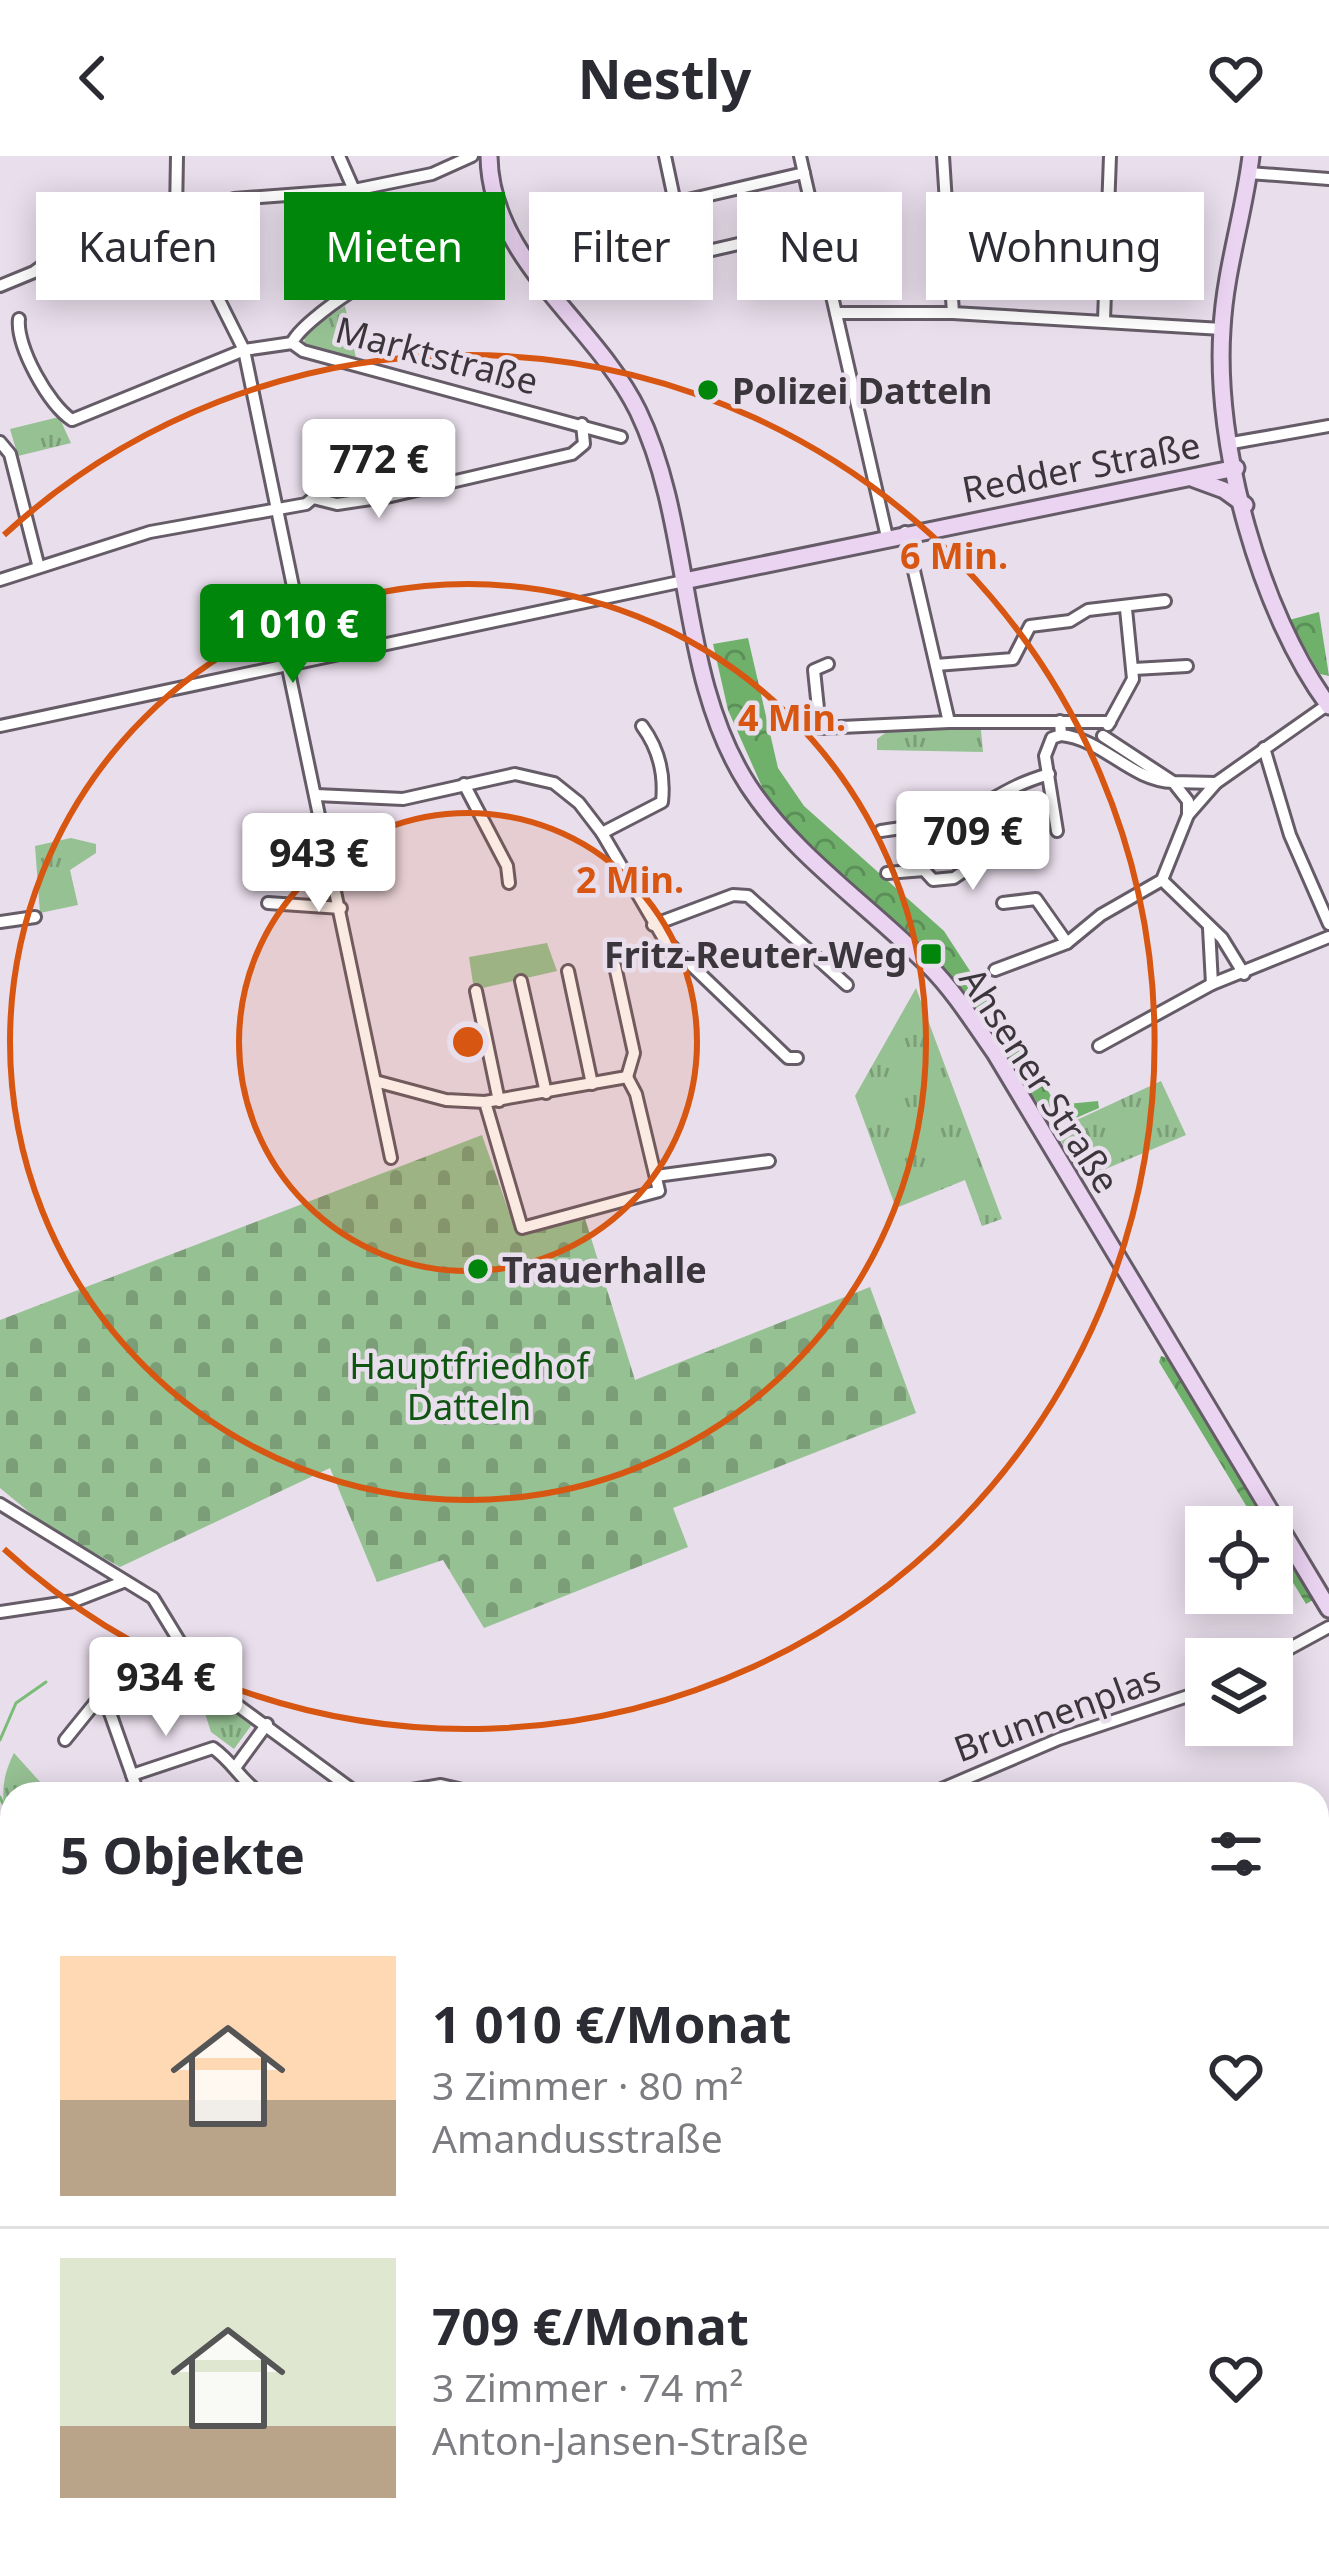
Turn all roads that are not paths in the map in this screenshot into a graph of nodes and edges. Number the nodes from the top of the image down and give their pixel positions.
1 (177, 156) edge
2 (339, 156) edge
3 (472, 156) edge
4 (489, 156) edge
5 (665, 156) edge
6 (800, 156) edge
7 (943, 156) edge
8 (1109, 156) edge
9 (1250, 165) edge
10 (804, 173) junction
11 (1329, 179) edge
12 (354, 190) junction
13 (176, 192) edge
14 (673, 192) edge
15 (809, 192) edge
16 (713, 194) edge
17 (260, 197) edge
18 (36, 271) edge
19 (0, 286) edge
20 (219, 300) edge
21 (346, 300) edge
22 (833, 300) edge
23 (836, 313) junction
24 (953, 313) junction
25 (19, 319) dead end
26 (1103, 320) junction
27 (1222, 329) junction
28 (292, 344) junction
29 (244, 350) junction
30 (582, 424) junction
31 (1329, 426) edge
32 (621, 437) dead end
33 (2, 443) edge
34 (1234, 455) junction
35 (1179, 477) junction
36 (1245, 506) junction
37 (277, 509) junction
38 (905, 532) junction
39 (886, 537) junction
40 (38, 563) junction
41 (0, 580) edge
42 (684, 581) junction
43 (1165, 601) dead end
44 (1126, 609) junction
45 (308, 659) junction
46 (287, 663) junction
47 (828, 664) dead end
48 (936, 665) junction
49 (1187, 665) dead end
50 (1134, 670) junction
51 (1328, 705) edge
52 (1060, 721) junction
53 (949, 722) junction
54 (1109, 722) junction
55 (0, 726) edge
56 (643, 726) dead end
57 (1060, 735) junction
58 (1099, 741) junction
59 (1264, 748) junction
60 (1049, 774) junction
61 (1173, 782) junction
62 (1216, 783) junction
63 (464, 784) junction
64 (316, 795) junction
65 (961, 814) junction
66 (1188, 815) junction
67 (881, 831) dead end
68 (1057, 831) dead end
69 (602, 833) junction
70 (887, 873) dead end
71 (1162, 880) junction
72 (509, 883) dead end
73 (268, 903) dead end
74 (1003, 903) dead end
75 (341, 908) junction
76 (35, 917) dead end
77 (0, 922) edge
78 (1329, 924) edge
79 (653, 925) junction
80 (1209, 928) junction
81 (1329, 937) edge
82 (1067, 943) junction
83 (615, 966) dead end
84 (995, 970) dead end
85 (568, 971) dead end
86 (1244, 974) junction
87 (521, 981) dead end
88 (1212, 984) junction
89 (847, 985) dead end
90 (476, 991) dead end
91 (1099, 1046) dead end
92 (797, 1058) dead end
93 (627, 1077) junction
94 (375, 1081) junction
95 (592, 1084) junction
96 (546, 1093) junction
97 (492, 1102) junction
98 (391, 1158) dead end
99 (769, 1160) dead end
100 (656, 1176) junction
101 (0, 1504) edge
102 (124, 1582) junction
103 (1329, 1609) edge
104 (0, 1612) edge
105 (1329, 1627) edge
106 (1293, 1647) edge
107 (183, 1651) junction
108 (103, 1693) junction
109 (1185, 1697) edge
110 (267, 1724) junction
111 (65, 1740) dead end
112 (237, 1765) junction
113 (132, 1775) junction
114 (134, 1782) edge
115 (244, 1782) edge
116 (342, 1782) edge
117 (958, 1782) edge

1 - 13 street
2 - 12 street
3 - 12 street
4 - 42 main road, Ahsener Straße
5 - 14 street
6 - 10 street
7 - 24 street
8 - 26 street
9 - 11 street
9 - 27 main road
10 - 15 street
10 - 16 street
12 - 17 street
18 - 19 street
20 - 29 street
21 - 28 street
22 - 23 street
23 - 24 street
23 - 39 street
24 - 26 street
25 - 29 street, Marktstraße
26 - 27 street
27 - 34 main road
28 - 29 street, Marktstraße
28 - 30 street, Marktstraße
29 - 37 street
30 - 32 street, Marktstraße
30 - 37 street
31 - 34 street
33 - 40 street
34 - 35 main road, Redder Straße
34 - 36 main road, Redder Straße
35 - 36 main road
35 - 38 main road, Redder Straße
36 - 51 main road, Redder Straße
37 - 40 street
37 - 45 street
38 - 39 main road, Redder Straße
38 - 48 street
39 - 42 main road, Redder Straße
40 - 41 street
42 - 45 street
42 - 103 main road, Ahsener Straße
43 - 44 street
44 - 48 street
44 - 50 street
45 - 46 street
46 - 55 street
46 - 64 street
47 - 53 street
48 - 53 street
49 - 50 street
50 - 54 street
51 - 59 street
52 - 53 street
52 - 54 street
52 - 57 street
54 - 58 street
56 - 69 street
57 - 58 street
57 - 60 street
58 - 61 street
59 - 62 street
59 - 78 street
60 - 65 street
60 - 68 street
61 - 62 street
61 - 66 street
62 - 66 street
63 - 64 street
63 - 69 street
63 - 72 street
64 - 75 street
65 - 67 street
65 - 70 street
66 - 71 street
69 - 79 street
71 - 80 street
71 - 82 street
73 - 75 street
74 - 82 street
75 - 94 street
76 - 77 street
79 - 89 street
79 - 92 street
80 - 86 street
80 - 88 street
81 - 86 street
82 - 84 street
83 - 93 street
85 - 95 street
86 - 88 street
87 - 96 street
88 - 91 street
90 - 97 street
93 - 95 street
93 - 100 street
94 - 97 street
94 - 98 street
95 - 96 street
96 - 97 street
97 - 100 street
99 - 100 street
101 - 102 street
102 - 104 street
102 - 107 street
105 - 106 street
107 - 108 street
107 - 110 street
108 - 111 street
108 - 113 street
109 - 117 street, Brunnenplas
110 - 112 street
110 - 116 street
112 - 113 street
112 - 115 street
113 - 114 street

